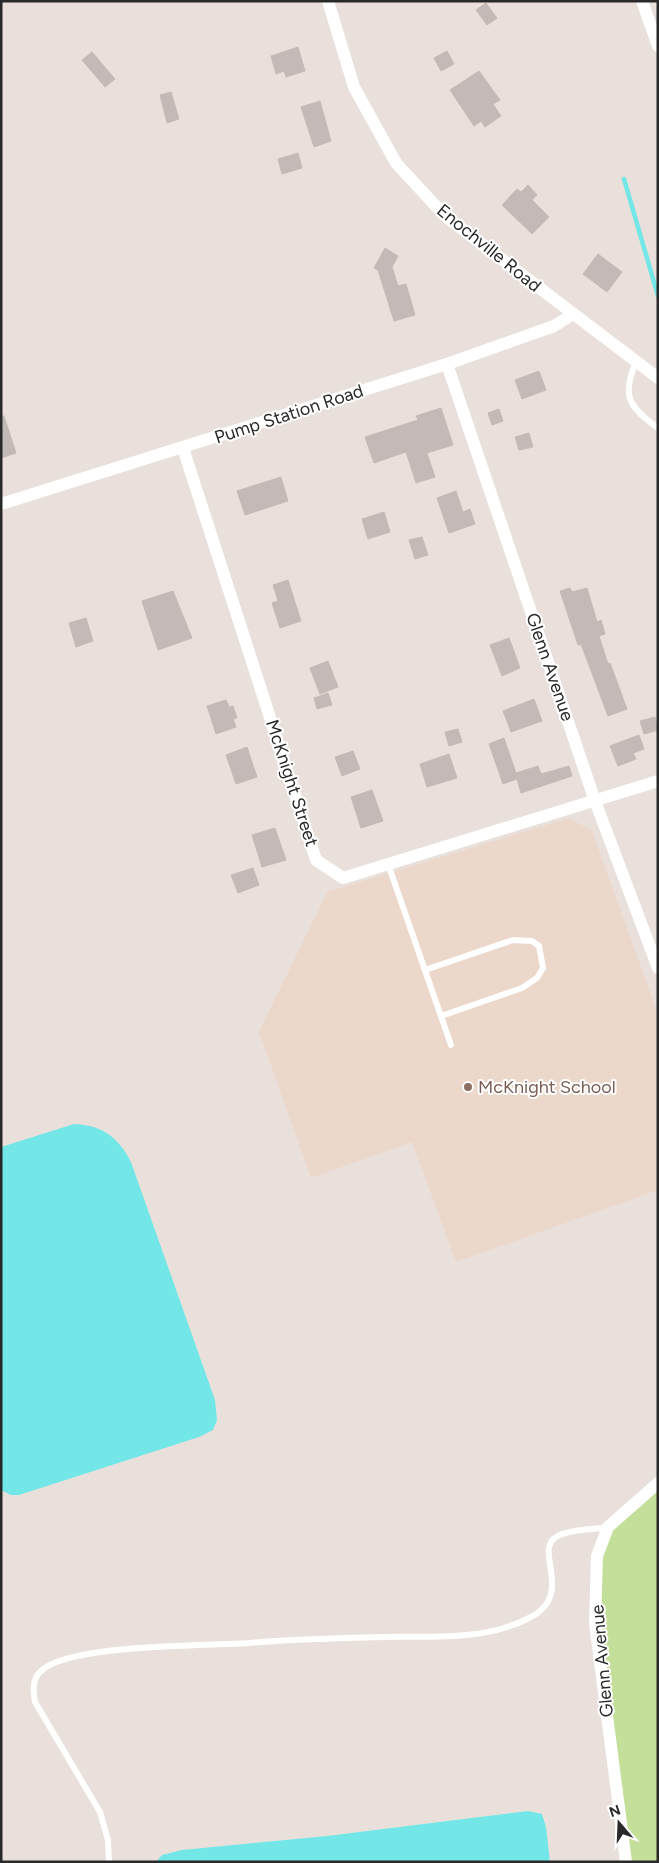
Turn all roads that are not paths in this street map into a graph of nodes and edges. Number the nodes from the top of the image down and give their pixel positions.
1 (328, 1) edge
2 (642, 1) edge
3 (658, 46) edge
4 (573, 314) junction
5 (636, 362) junction
6 (447, 364) junction
7 (658, 378) edge
8 (658, 428) edge
9 (183, 448) junction
10 (1, 504) edge
11 (658, 781) edge
12 (595, 801) junction
13 (388, 864) junction
14 (658, 968) edge
15 (425, 970) junction
16 (441, 1016) junction
17 (451, 1045) dead end
18 (658, 1482) edge
19 (608, 1528) junction
20 (109, 1862) edge
21 (626, 1862) edge

1 - 4 street, Enochville Road
2 - 3 street
4 - 5 street, Enochville Road
4 - 6 street, Pump Station Road
5 - 7 street, Enochville Road
5 - 8 lane
6 - 9 street, Pump Station Road
6 - 12 street, Glenn Avenue
9 - 10 street, Pump Station Road
9 - 13 street, McKnight Street
11 - 12 street, McKnight Street
12 - 13 street, McKnight Street
12 - 14 street, Glenn Avenue
13 - 15 lane
15 - 16 lane
15 - 16 lane
16 - 17 lane
18 - 19 street, Glenn Avenue
19 - 20 lane
19 - 21 street, Glenn Avenue

